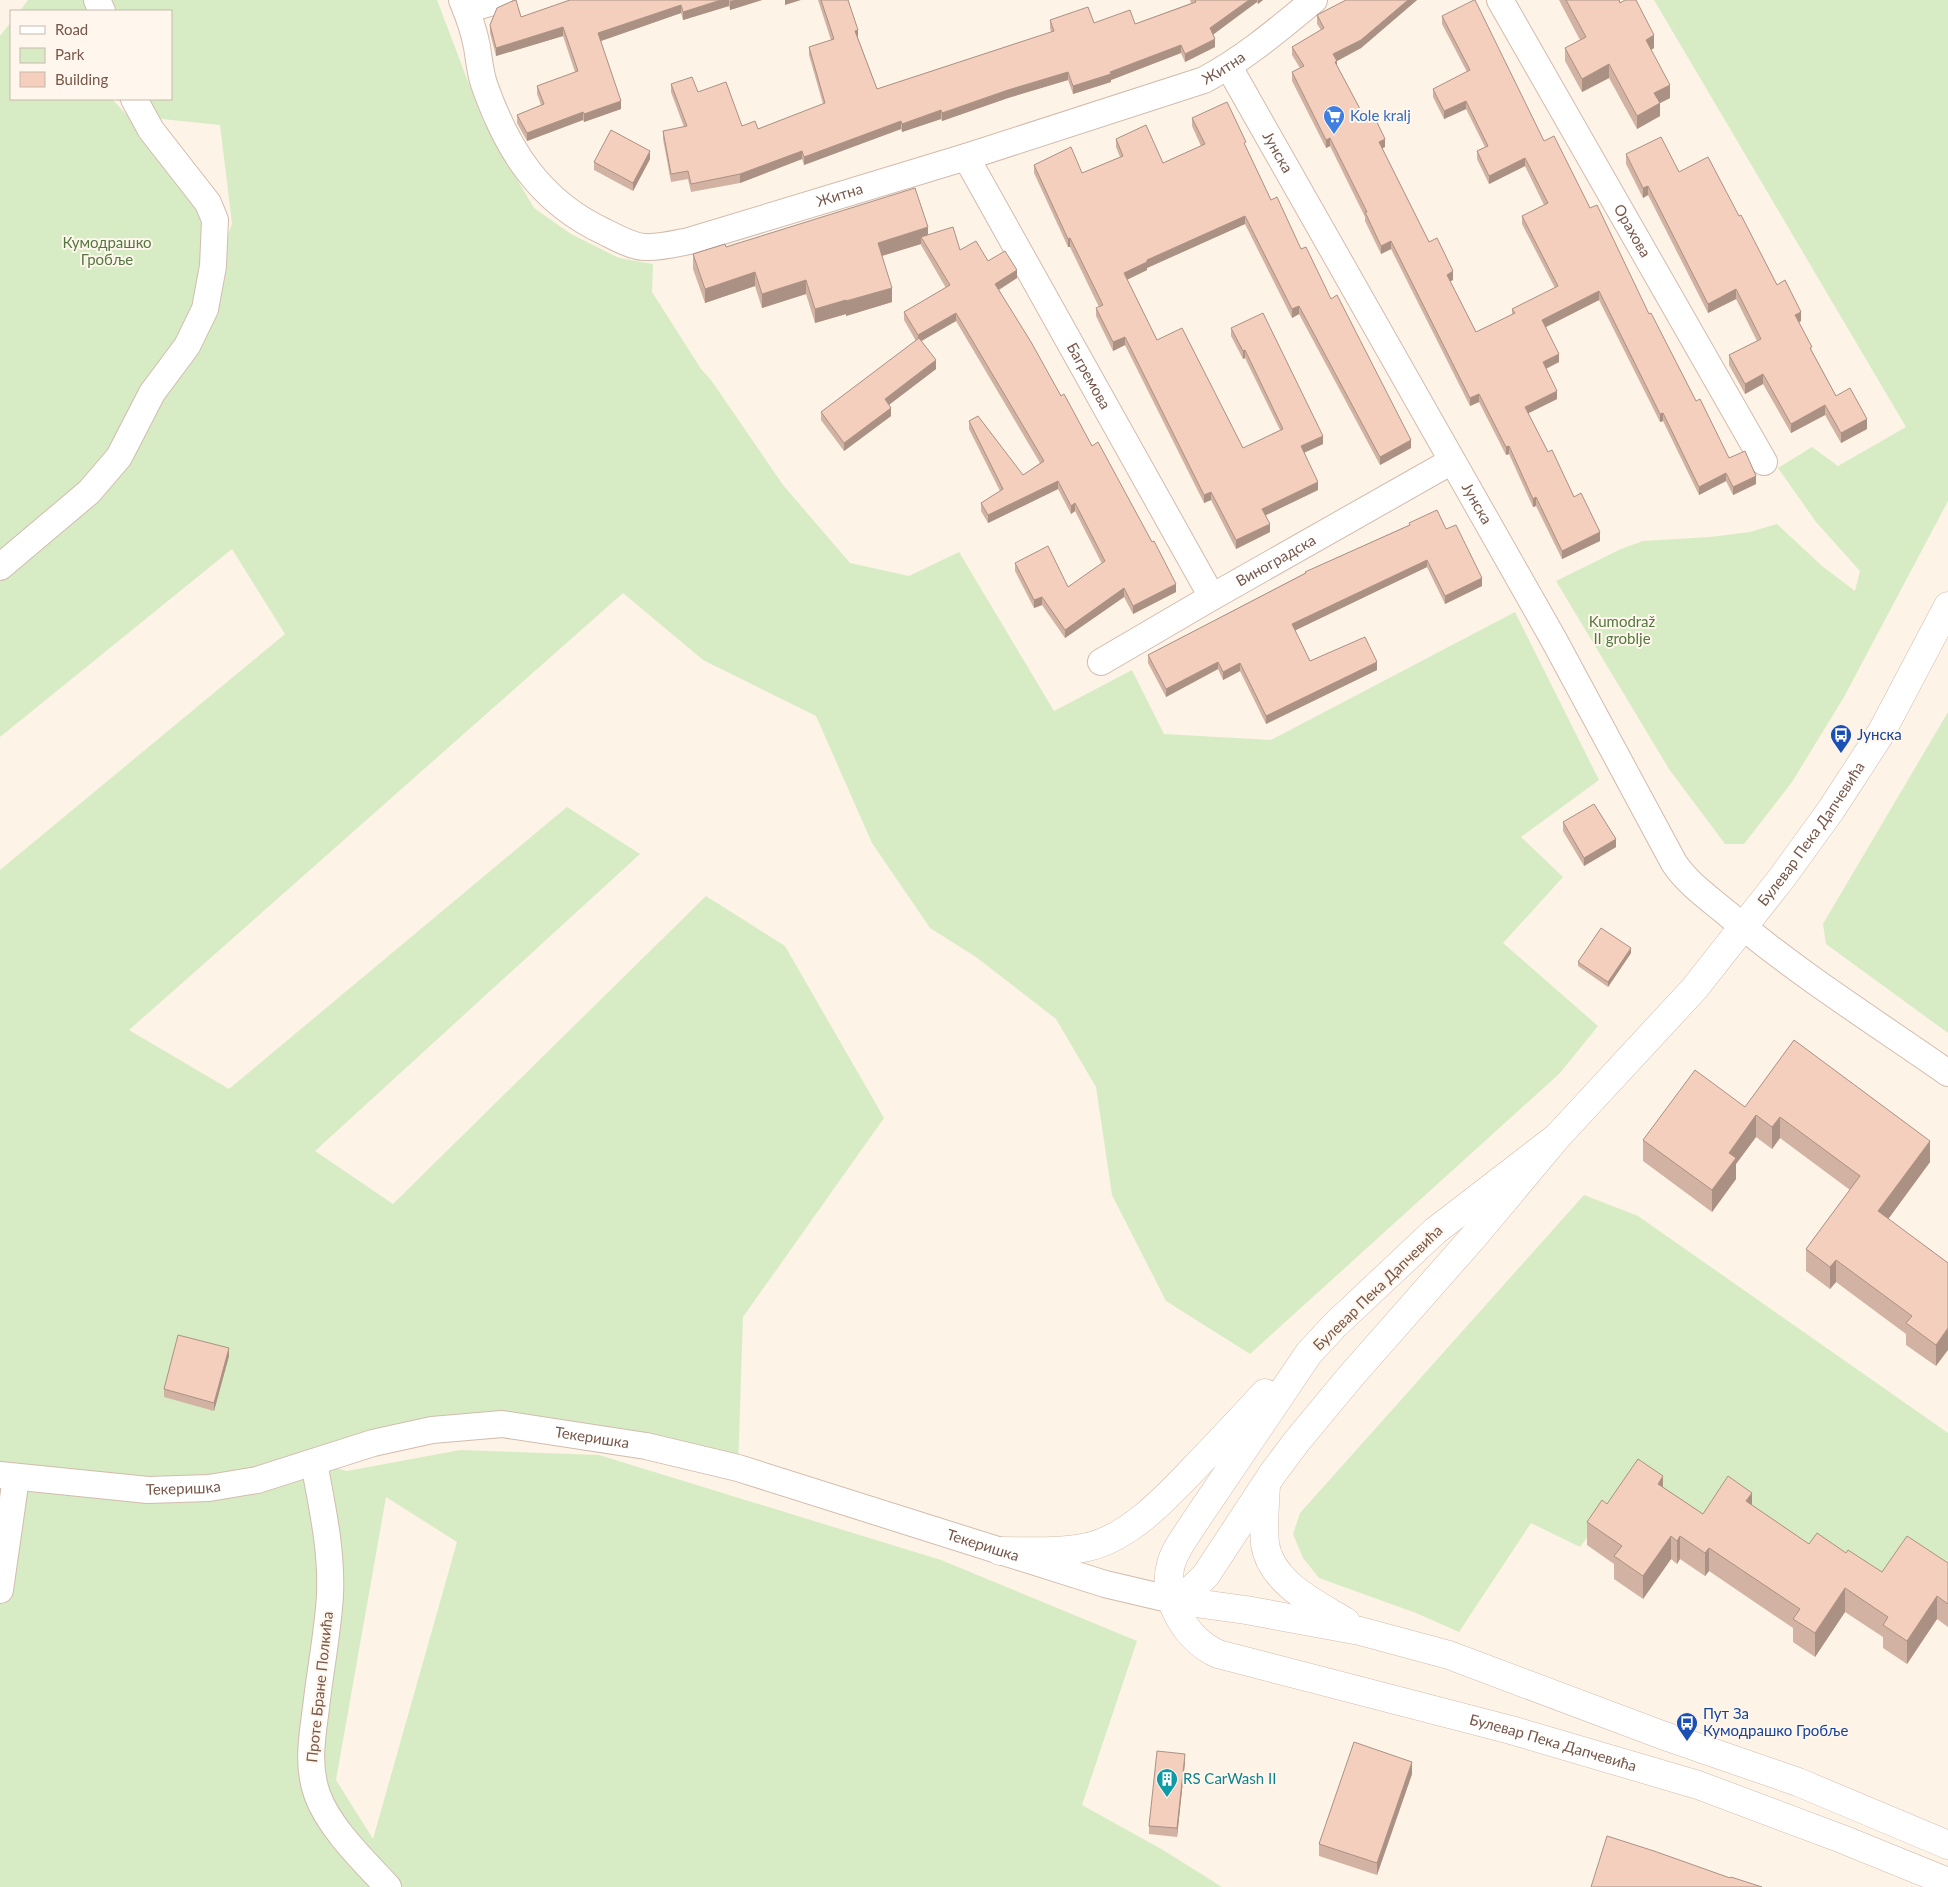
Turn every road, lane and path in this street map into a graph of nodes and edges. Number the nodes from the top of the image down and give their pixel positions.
1 (499, 0) edge
2 (1314, 0) edge
3 (1500, 0) edge
4 (464, 5) edge
5 (1229, 67) junction
6 (135, 100) edge
7 (966, 156) junction
8 (1452, 461) junction
9 (1764, 462) dead end
10 (0, 567) edge
11 (1212, 596) junction
12 (1948, 606) edge
13 (1102, 662) dead end
14 (1743, 927) junction
15 (1948, 1074) edge
16 (1557, 1138) junction
17 (1308, 1353) junction
18 (314, 1463) junction
19 (8, 1476) edge
20 (1266, 1484) junction
21 (1000, 1551) junction
22 (0, 1590) edge
23 (1173, 1600) junction
24 (1360, 1631) junction
25 (1948, 1845) edge
26 (1948, 1882) edge
27 (388, 1887) edge

1 - 4 street
2 - 5 street, Житна
3 - 9 street, Орахова
4 - 7 street, Житна
5 - 7 street, Житна
5 - 8 street, Јунска
6 - 10 street
7 - 11 street, Багремова
8 - 11 street, Виноградска
8 - 14 street, Јунска
11 - 13 street, Виноградска
12 - 14 street, Булевар Пека Дапчевића
14 - 15 street
14 - 16 street, Булевар Пека Дапчевића
16 - 17 street, Булевар Пека Дапчевића
16 - 20 street, Булевар Пека Дапчевића
17 - 21 street
17 - 23 street, Булевар Пека Дапчевића
18 - 19 street, Текеришка
18 - 21 street, Текеришка
18 - 27 street, Проте Бране Полкића
19 - 22 street
20 - 23 street, Булевар Пека Дапчевића
20 - 24 street
21 - 23 street, Текеришка
23 - 24 street
23 - 26 street, Булевар Пека Дапчевића
24 - 25 street

